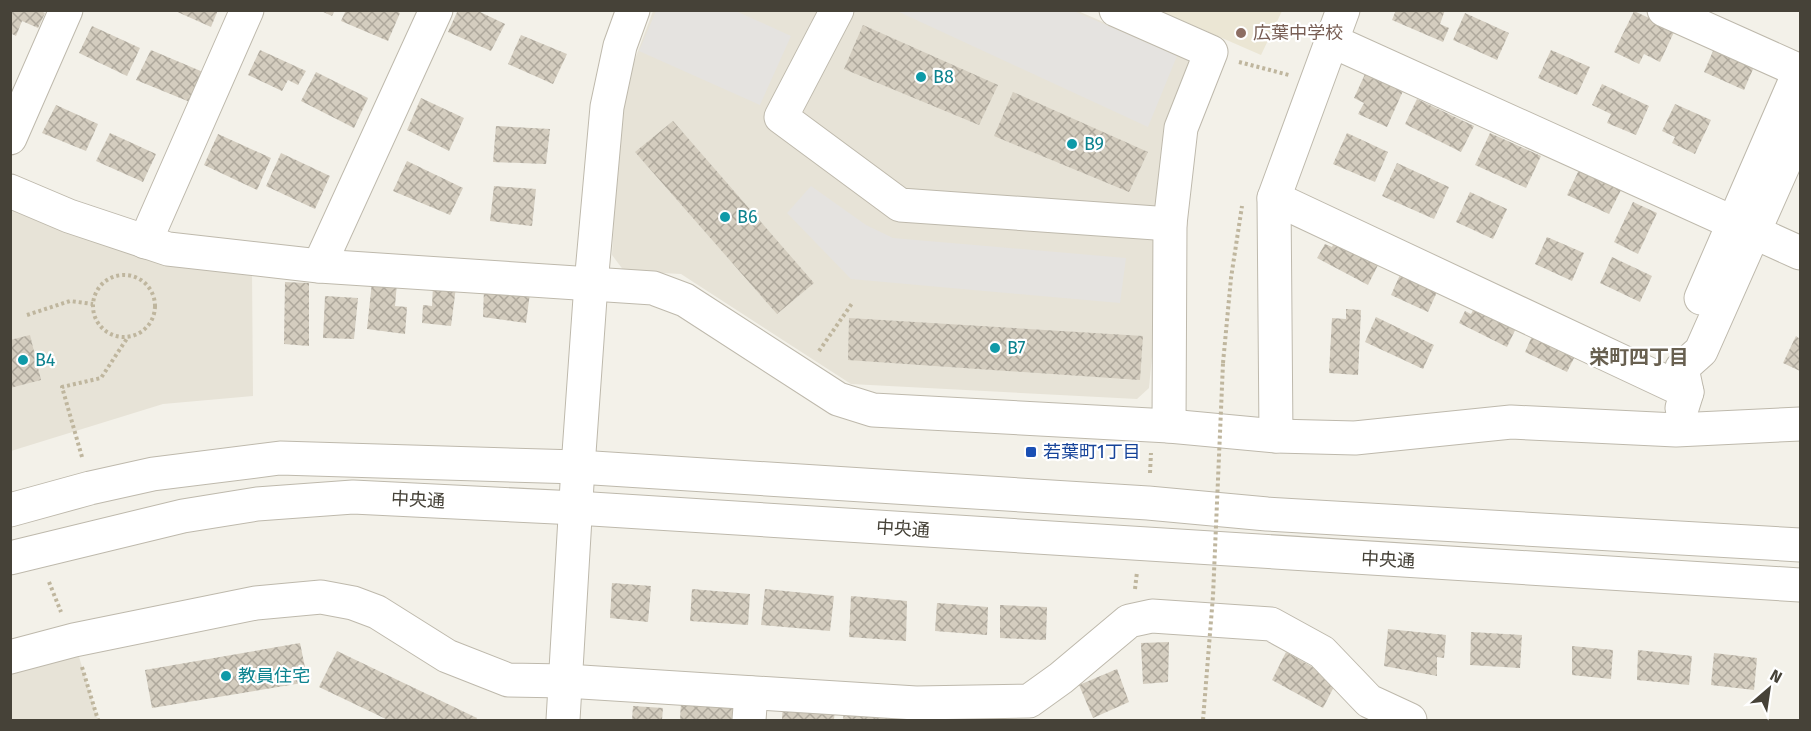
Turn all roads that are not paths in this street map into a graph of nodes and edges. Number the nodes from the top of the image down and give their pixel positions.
1 (66, 10) edge
2 (247, 10) edge
3 (436, 10) edge
4 (633, 10) edge
5 (837, 10) edge
6 (1116, 10) edge
7 (1343, 10) edge
8 (1664, 10) edge
9 (1332, 41) junction
10 (1800, 70) edge
11 (1800, 128) edge
12 (10, 138) edge
13 (10, 191) edge
14 (1274, 198) junction
15 (1170, 224) junction
16 (1744, 227) junction
17 (145, 242) junction
18 (1800, 253) edge
19 (320, 266) junction
20 (591, 284) junction
21 (1685, 380) junction
22 (1800, 424) edge
23 (1676, 430) junction
24 (1160, 436) junction
25 (1276, 436) junction
26 (578, 467) junction
27 (576, 508) junction
28 (10, 510) edge
29 (1800, 545) edge
30 (10, 558) edge
31 (1800, 585) edge
32 (10, 657) edge
33 (566, 681) junction
34 (750, 707) edge
35 (1034, 711) edge
36 (1363, 711) edge
37 (915, 712) edge
38 (563, 720) edge
39 (1410, 720) edge

1 - 12 street
2 - 17 street
3 - 19 street
4 - 20 street
5 - 15 street
6 - 15 street
7 - 9 street
8 - 10 street
9 - 14 street
9 - 16 street
10 - 16 street
11 - 16 street
13 - 17 street
14 - 21 street
14 - 25 street
15 - 24 street
16 - 18 street
16 - 21 street
17 - 19 street
19 - 20 street
20 - 24 street
20 - 26 street
21 - 23 street
22 - 23 street
23 - 25 street
24 - 25 street
26 - 27 street
26 - 28 street
26 - 29 street
27 - 30 street, 中央通
27 - 31 street, 中央通
27 - 33 street
32 - 33 street
33 - 34 street
33 - 38 street
34 - 37 street
35 - 36 street
35 - 37 street
36 - 39 street

